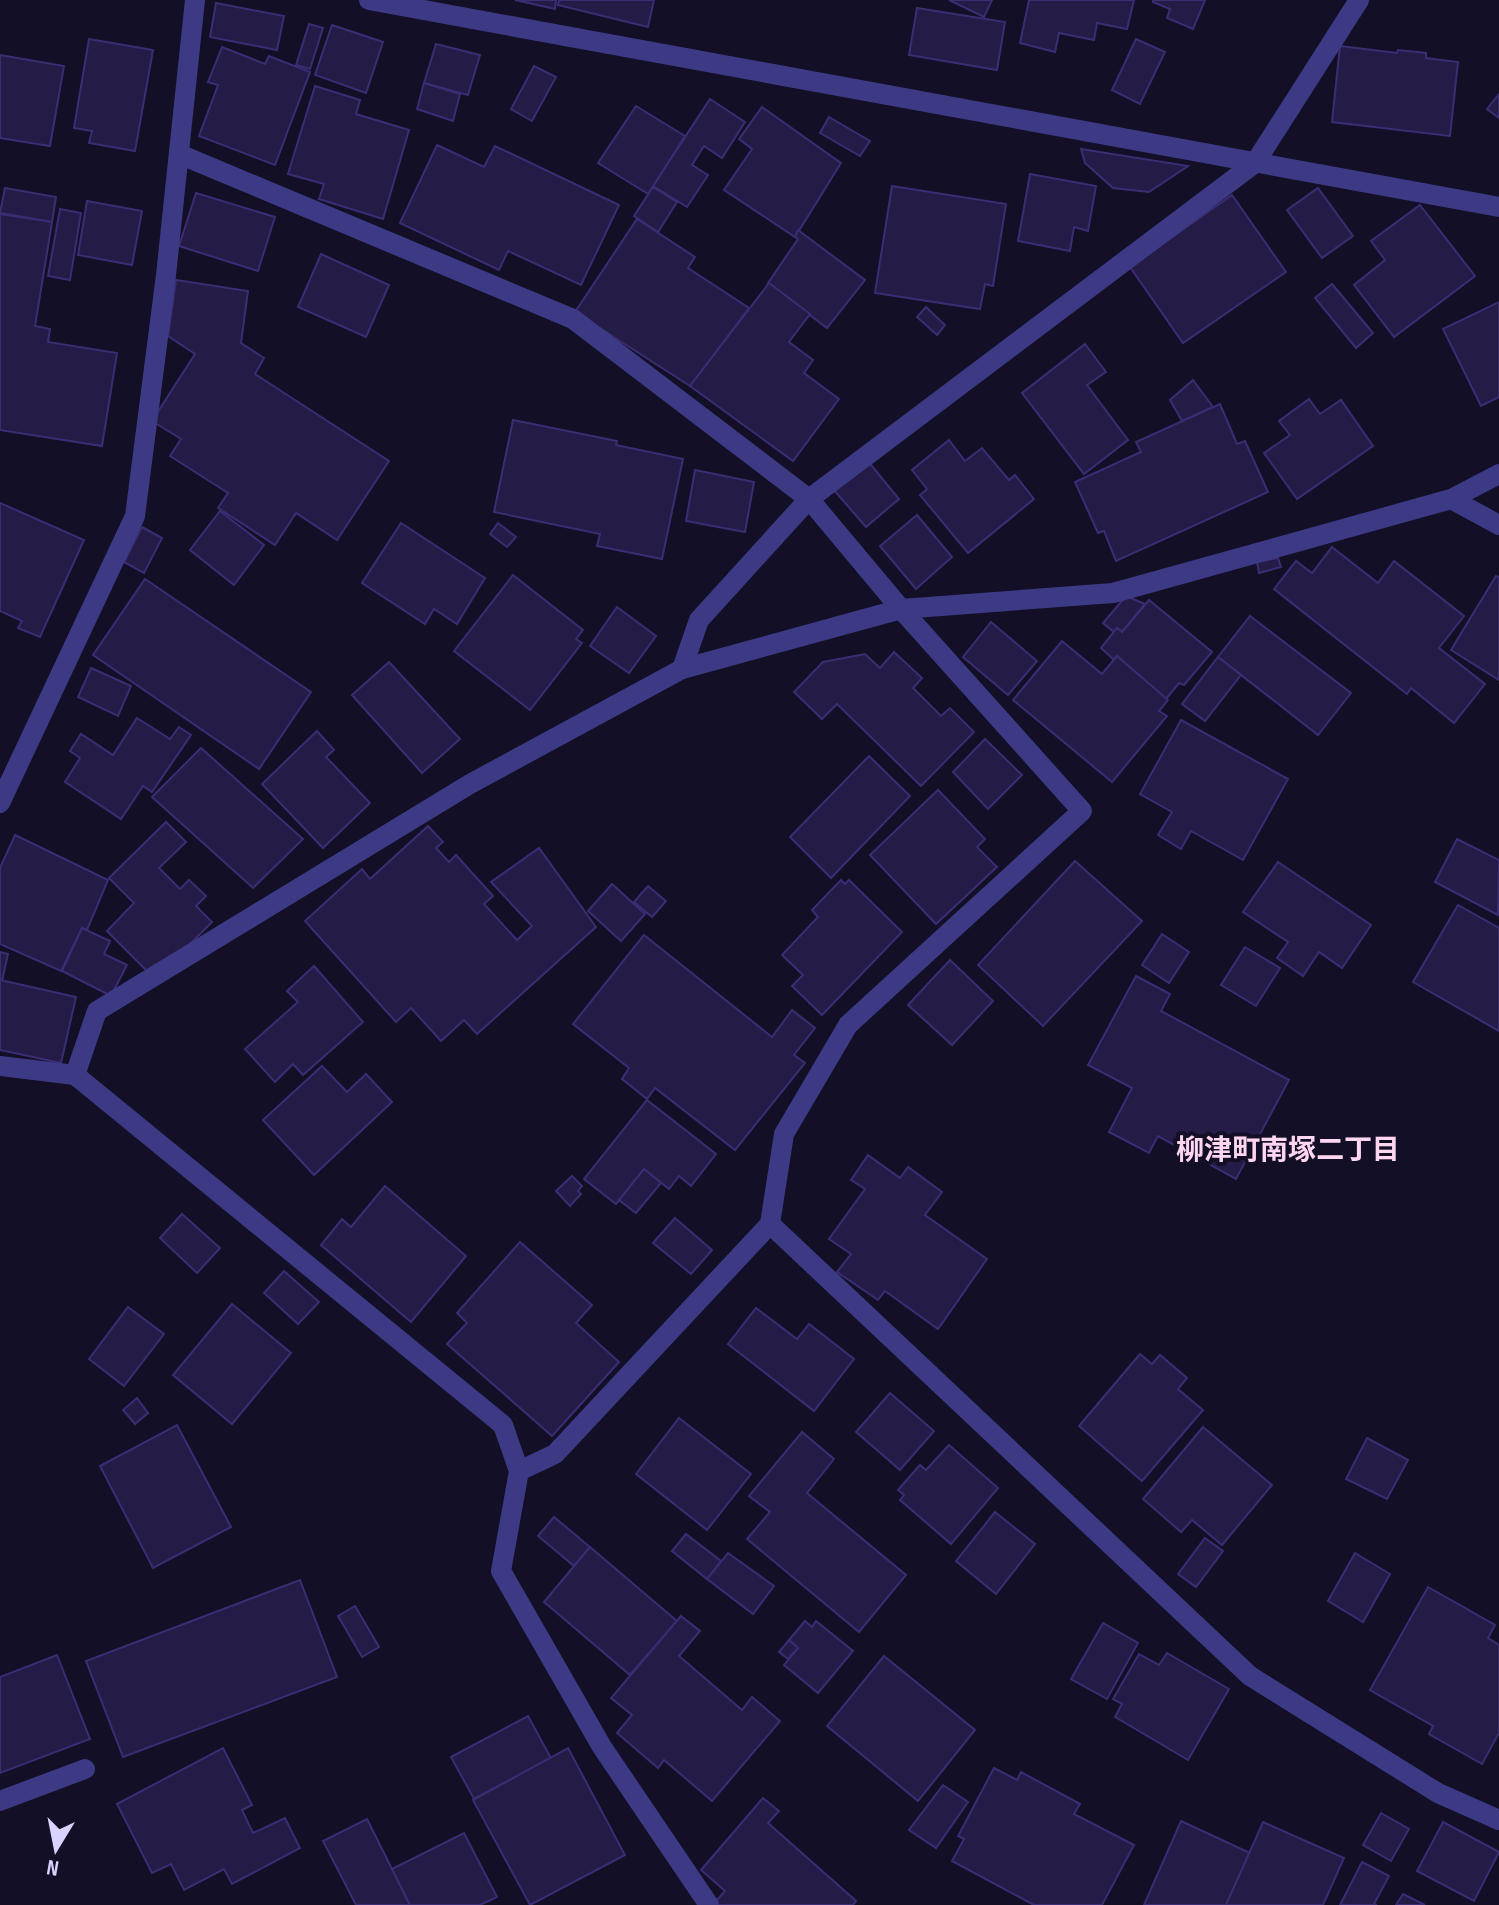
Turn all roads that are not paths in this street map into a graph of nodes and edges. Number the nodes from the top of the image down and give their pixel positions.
1 (195, 0) edge
2 (369, 0) edge
3 (1359, 0) edge
4 (179, 154) junction
5 (1255, 163) junction
6 (1499, 207) edge
7 (1499, 474) edge
8 (809, 499) junction
9 (1451, 499) junction
10 (1499, 525) edge
11 (901, 609) junction
12 (682, 669) junction
13 (0, 803) edge
14 (0, 1066) edge
15 (75, 1075) junction
16 (770, 1224) junction
17 (519, 1471) junction
18 (85, 1769) dead end
19 (0, 1801) edge
20 (1499, 1820) edge
21 (709, 1905) edge

1 - 4 street
2 - 5 street
3 - 5 street
4 - 8 street
4 - 13 street
5 - 6 street
5 - 8 street
7 - 9 street
8 - 11 street
8 - 12 street
9 - 10 street
9 - 11 street
11 - 12 street
11 - 16 street
12 - 15 street
14 - 15 street
15 - 17 street
16 - 17 street
16 - 20 street
17 - 21 street
18 - 19 street

